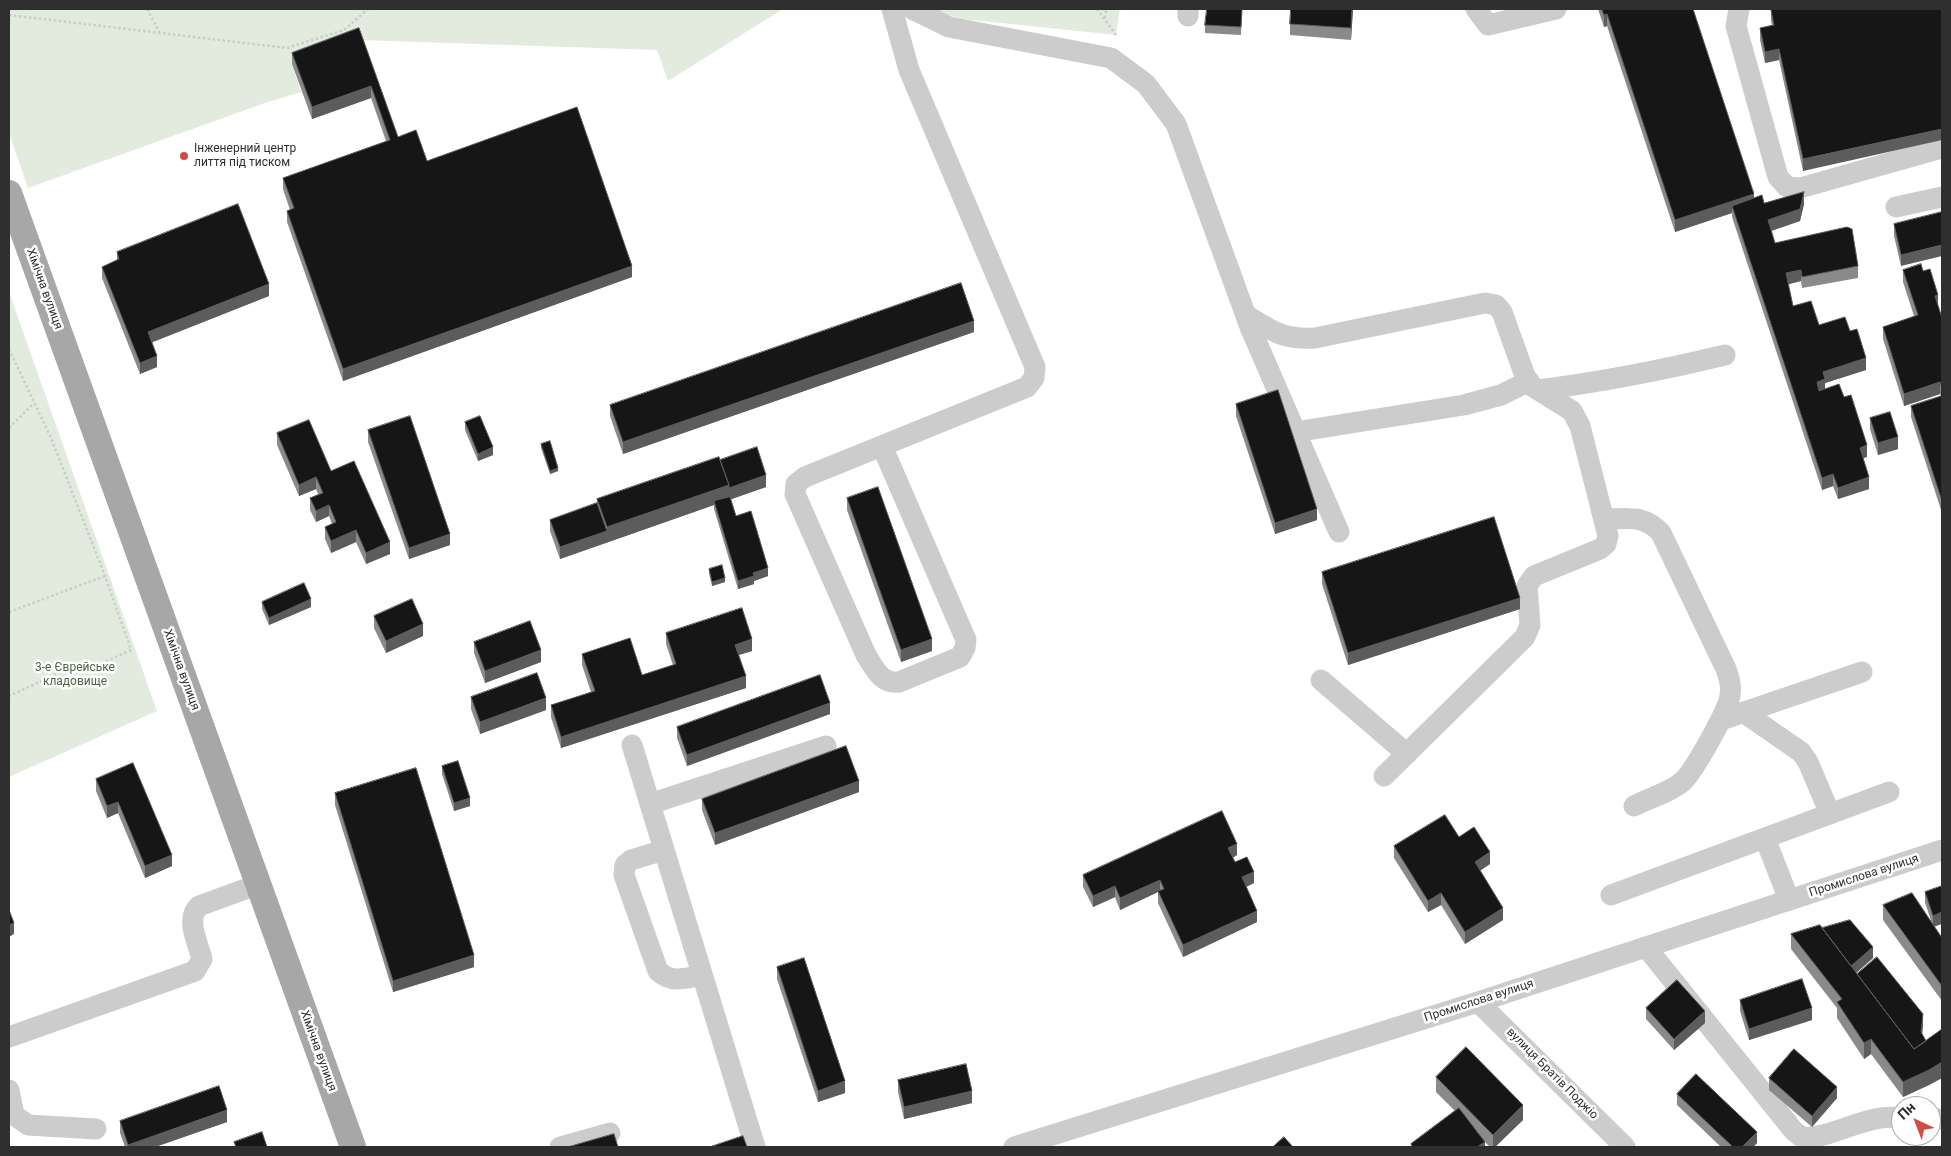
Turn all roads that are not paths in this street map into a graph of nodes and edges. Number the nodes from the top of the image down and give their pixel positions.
1 (892, 9) edge
2 (912, 9) edge
3 (1476, 9) edge
4 (1556, 9) edge
5 (1739, 9) edge
6 (1942, 148) edge
7 (9, 193) edge
8 (1942, 197) edge
9 (1896, 207) dead end
10 (1246, 315) junction
11 (1725, 355) dead end
12 (1533, 385) junction
13 (1295, 432) junction
14 (882, 446) junction
15 (1604, 519) junction
16 (1339, 532) dead end
17 (1862, 672) dead end
18 (1321, 680) dead end
19 (1743, 712) junction
20 (1721, 720) junction
21 (632, 746) dead end
22 (826, 746) dead end
23 (1407, 754) junction
24 (1384, 776) dead end
25 (1889, 792) dead end
26 (650, 804) junction
27 (1634, 806) dead end
28 (1830, 814) junction
29 (1765, 838) junction
30 (664, 850) junction
31 (1942, 850) edge
32 (259, 884) junction
33 (1611, 896) dead end
34 (1789, 900) junction
35 (1646, 947) junction
36 (702, 975) junction
37 (1478, 1002) junction
38 (9, 1037) edge
39 (9, 1090) edge
40 (1891, 1118) edge
41 (96, 1129) dead end
42 (610, 1133) edge
43 (353, 1147) edge
44 (560, 1147) edge
45 (755, 1147) edge
46 (1014, 1147) edge
47 (1625, 1147) edge

1 - 14 street
2 - 10 street
3 - 4 street
5 - 6 street
7 - 32 main road, Хімічна вулиця
8 - 9 street
10 - 12 street
10 - 13 street
11 - 12 street
12 - 13 street
12 - 15 street
13 - 16 street
14 - 14 street
15 - 20 street
15 - 23 street
17 - 19 street
18 - 23 street
19 - 20 street
19 - 28 street
20 - 27 street
21 - 26 street
22 - 26 street
23 - 24 street
25 - 28 street
26 - 30 street
28 - 29 street
29 - 33 street
29 - 34 street
30 - 36 street
30 - 36 street
31 - 34 street, Промислова вулиця
32 - 38 street
32 - 43 main road, Хімічна вулиця
34 - 35 street, Промислова вулиця
35 - 37 street, Промислова вулиця
35 - 40 street
36 - 45 street
37 - 46 street, Промислова вулиця
37 - 47 street, вулиця Братів Поджіо
39 - 41 street
42 - 44 street

